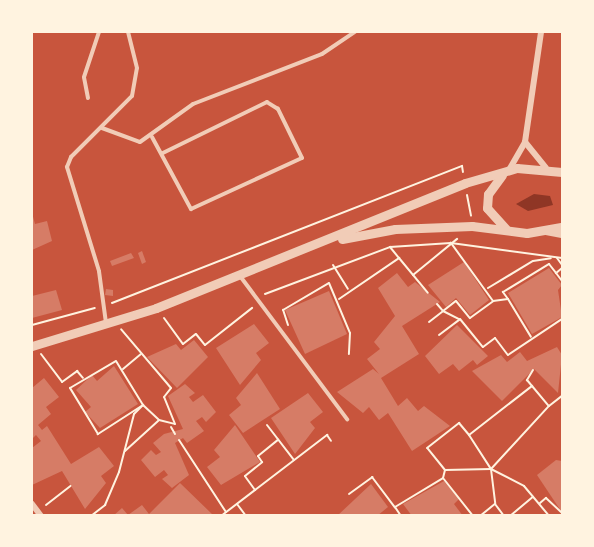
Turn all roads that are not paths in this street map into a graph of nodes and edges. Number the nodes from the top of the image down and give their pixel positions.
1 (99, 32) edge
2 (128, 32) edge
3 (355, 32) edge
4 (541, 32) edge
5 (88, 98) dead end
6 (102, 128) junction
7 (152, 137) junction
8 (525, 142) junction
9 (163, 153) junction
10 (546, 168) junction
11 (507, 172) junction
12 (562, 172) edge
13 (562, 227) edge
14 (508, 230) junction
15 (546, 232) junction
16 (562, 235) edge
17 (325, 242) junction
18 (240, 275) junction
19 (111, 323) junction
20 (33, 345) edge
21 (347, 419) dead end
22 (32, 504) edge
23 (39, 514) edge

1 - 5 lane
2 - 6 lane
3 - 7 lane
4 - 8 street
6 - 7 lane
6 - 19 lane
7 - 9 lane
8 - 10 street
8 - 11 street
9 - 9 lane
10 - 11 street
10 - 12 street
11 - 14 street
11 - 17 street
13 - 15 street
14 - 15 street
14 - 17 street
15 - 16 street
17 - 18 street
18 - 19 street
18 - 21 lane
19 - 20 street
22 - 23 street

